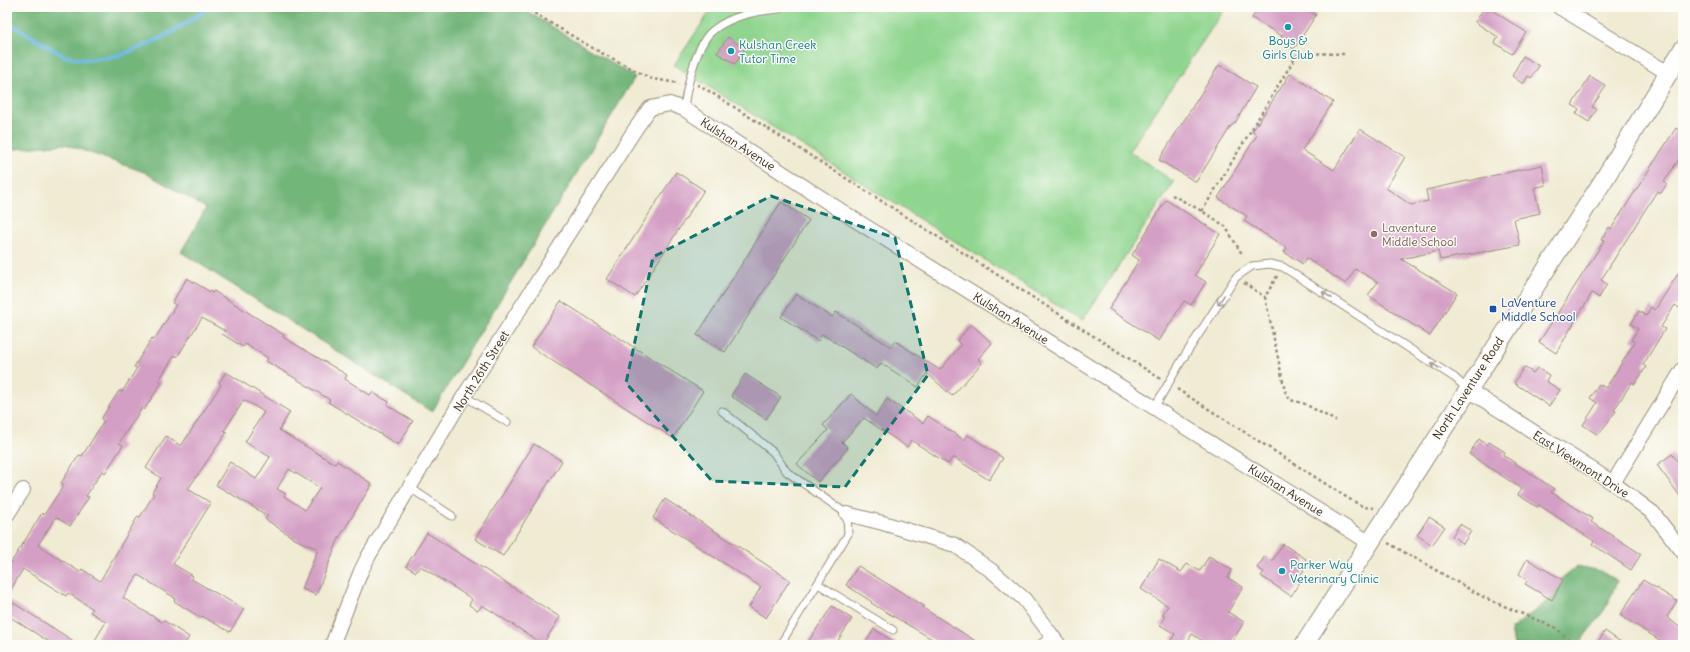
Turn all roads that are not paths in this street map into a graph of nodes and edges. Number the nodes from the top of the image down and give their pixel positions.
1 (1559, 7) edge
2 (779, 9) dead end
3 (1683, 49) edge
4 (1668, 73) junction
5 (650, 108) joint
6 (684, 109) junction
7 (1683, 369) edge
8 (1467, 389) junction
9 (464, 396) junction
10 (1154, 408) junction
11 (722, 411) dead end
12 (507, 422) dead end
13 (1613, 483) junction
14 (409, 487) junction
15 (22, 490) dead end
16 (847, 514) junction
17 (7, 515) edge
18 (452, 516) dead end
19 (1370, 543) junction
20 (1683, 552) edge
21 (818, 584) junction
22 (893, 630) dead end
23 (1056, 641) edge
24 (332, 645) edge
25 (780, 645) edge
26 (1039, 645) edge
27 (1304, 645) edge

1 - 4 street
2 - 6 lane
3 - 4 street, North Laventure Road
4 - 8 street, North Laventure Road
5 - 6 street, Kulshan Avenue
5 - 9 street, North 26th Street
6 - 10 street, Kulshan Avenue
7 - 13 street
8 -> 10 lane
8 - 13 street, East Viewmont Drive
8 - 19 street, North Laventure Road
9 - 12 lane
9 - 14 street, North 26th Street
10 - 19 street, Kulshan Avenue
11 - 16 lane
13 - 20 street, East Viewmont Drive
14 - 18 lane
14 - 24 street, North 26th Street
15 - 17 street
16 - 21 lane
16 - 23 street
19 - 27 street, North Laventure Road
21 - 22 lane
21 - 25 lane
23 - 26 lane

